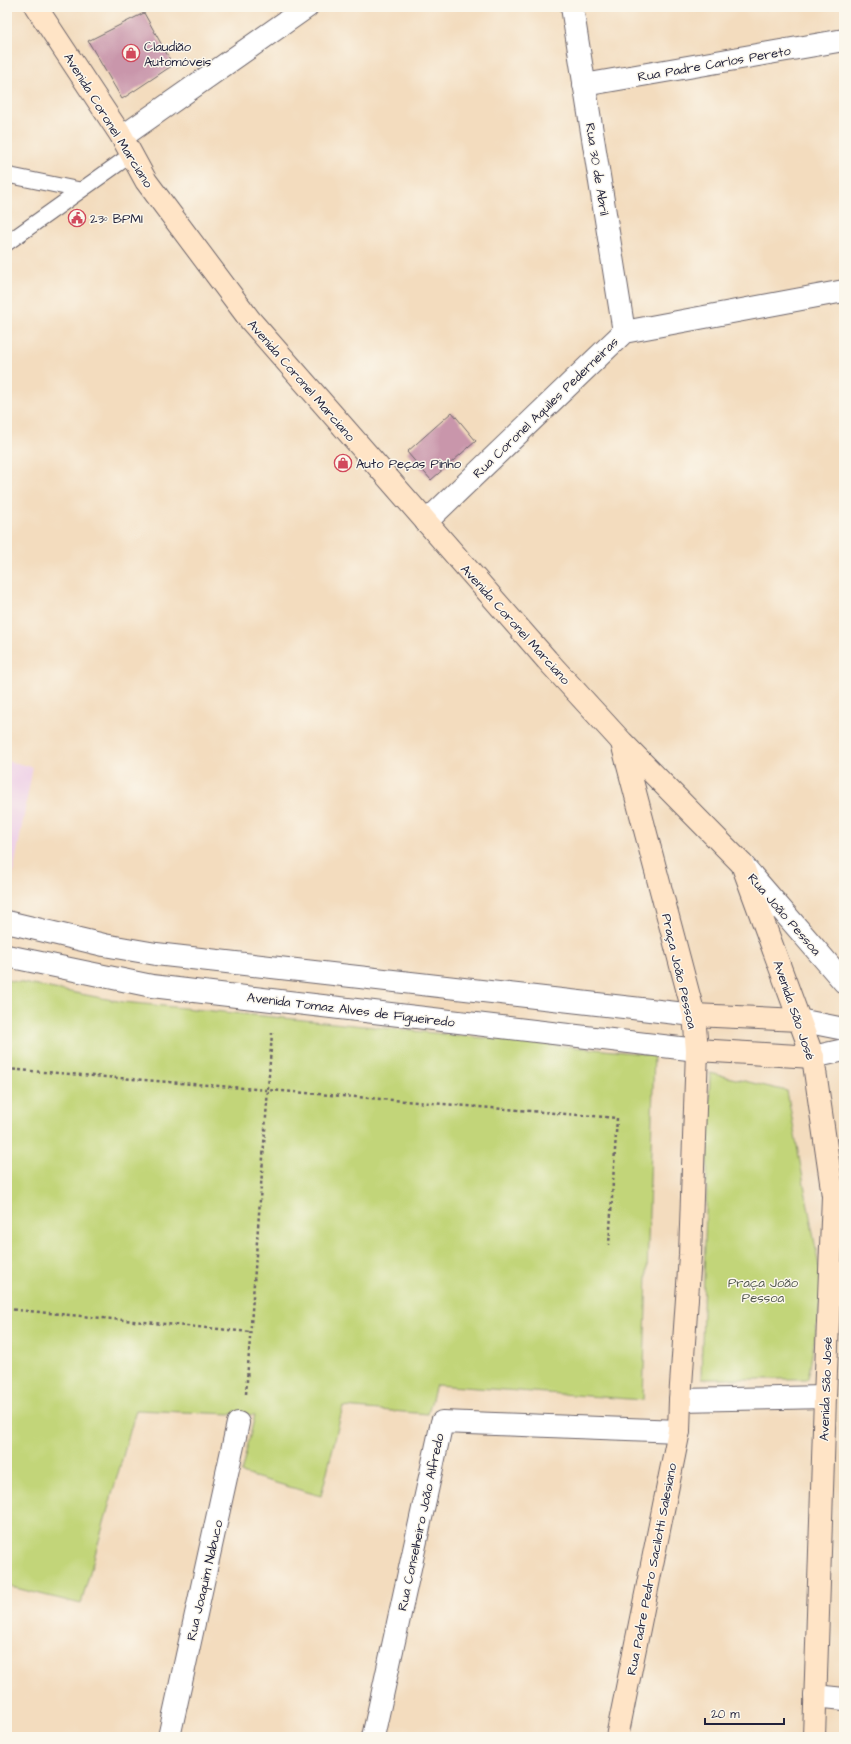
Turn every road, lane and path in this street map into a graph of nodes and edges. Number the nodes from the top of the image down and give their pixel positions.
1 (36, 7) edge
2 (307, 7) edge
3 (572, 7) edge
4 (844, 40) edge
5 (584, 85) junction
6 (127, 145) junction
7 (7, 175) edge
8 (80, 190) junction
9 (7, 243) edge
10 (844, 291) edge
11 (624, 332) junction
12 (426, 522) junction
13 (622, 742) junction
14 (742, 864) junction
15 (7, 922) edge
16 (7, 956) edge
17 (844, 982) edge
18 (694, 1015) junction
19 (799, 1020) junction
20 (844, 1029) edge
21 (272, 1032) dead end
22 (697, 1050) junction
23 (844, 1050) edge
24 (813, 1057) junction
25 (7, 1069) edge
26 (267, 1090) junction
27 (833, 1196) junction
28 (844, 1234) edge
29 (609, 1245) dead end
30 (7, 1308) edge
31 (250, 1332) junction
32 (246, 1394) dead end
33 (825, 1397) junction
34 (680, 1400) junction
35 (238, 1423) dead end
36 (679, 1431) junction
37 (816, 1696) junction
38 (844, 1699) edge
39 (169, 1737) edge
40 (373, 1737) edge
41 (617, 1737) edge
42 (814, 1737) edge

1 - 6 main road, Avenida Coronel Marciano
2 - 6 street
3 - 5 street, Rua 30 de Abril
4 - 5 street, Rua Padre Carlos Pereto
5 - 11 street, Rua 30 de Abril
6 - 8 lane
6 - 12 main road, Avenida Coronel Marciano
7 - 8 lane
8 - 9 lane
10 - 11 street, Rua Coronel Aquiles Pederneiras
11 - 12 street, Rua Coronel Aquiles Pederneiras
12 - 13 main road, Avenida Coronel Marciano
13 - 14 main road
13 - 18 main road, Praça João Pessoa
14 - 17 street, Rua João Pessoa
14 - 19 main road, Avenida São José
15 - 18 street
16 - 22 street, Avenida Tomaz Alves de Figueiredo
18 - 19 main road
18 - 22 main road, Praça João Pessoa
19 - 20 street
19 - 24 main road, Avenida São José
21 - 26 path
22 - 24 main road
22 - 34 main road, Praça João Pessoa
23 - 24 street
24 - 27 main road, Avenida São José
25 - 26 path
26 - 29 path
26 - 31 path
27 - 28 street
27 - 33 main road, Avenida São José
30 - 31 path
31 - 32 path
33 - 34 street
33 - 37 main road, Avenida São José
34 - 36 main road, Rua Padre Pedro Sacilotti Salesiano
35 - 39 street, Rua Joaquim Nabuco
36 - 40 street, Rua Conselheiro João Alfredo
36 - 41 main road, Rua Padre Pedro Sacilotti Salesiano
37 - 38 street
37 - 42 main road, Avenida São José

